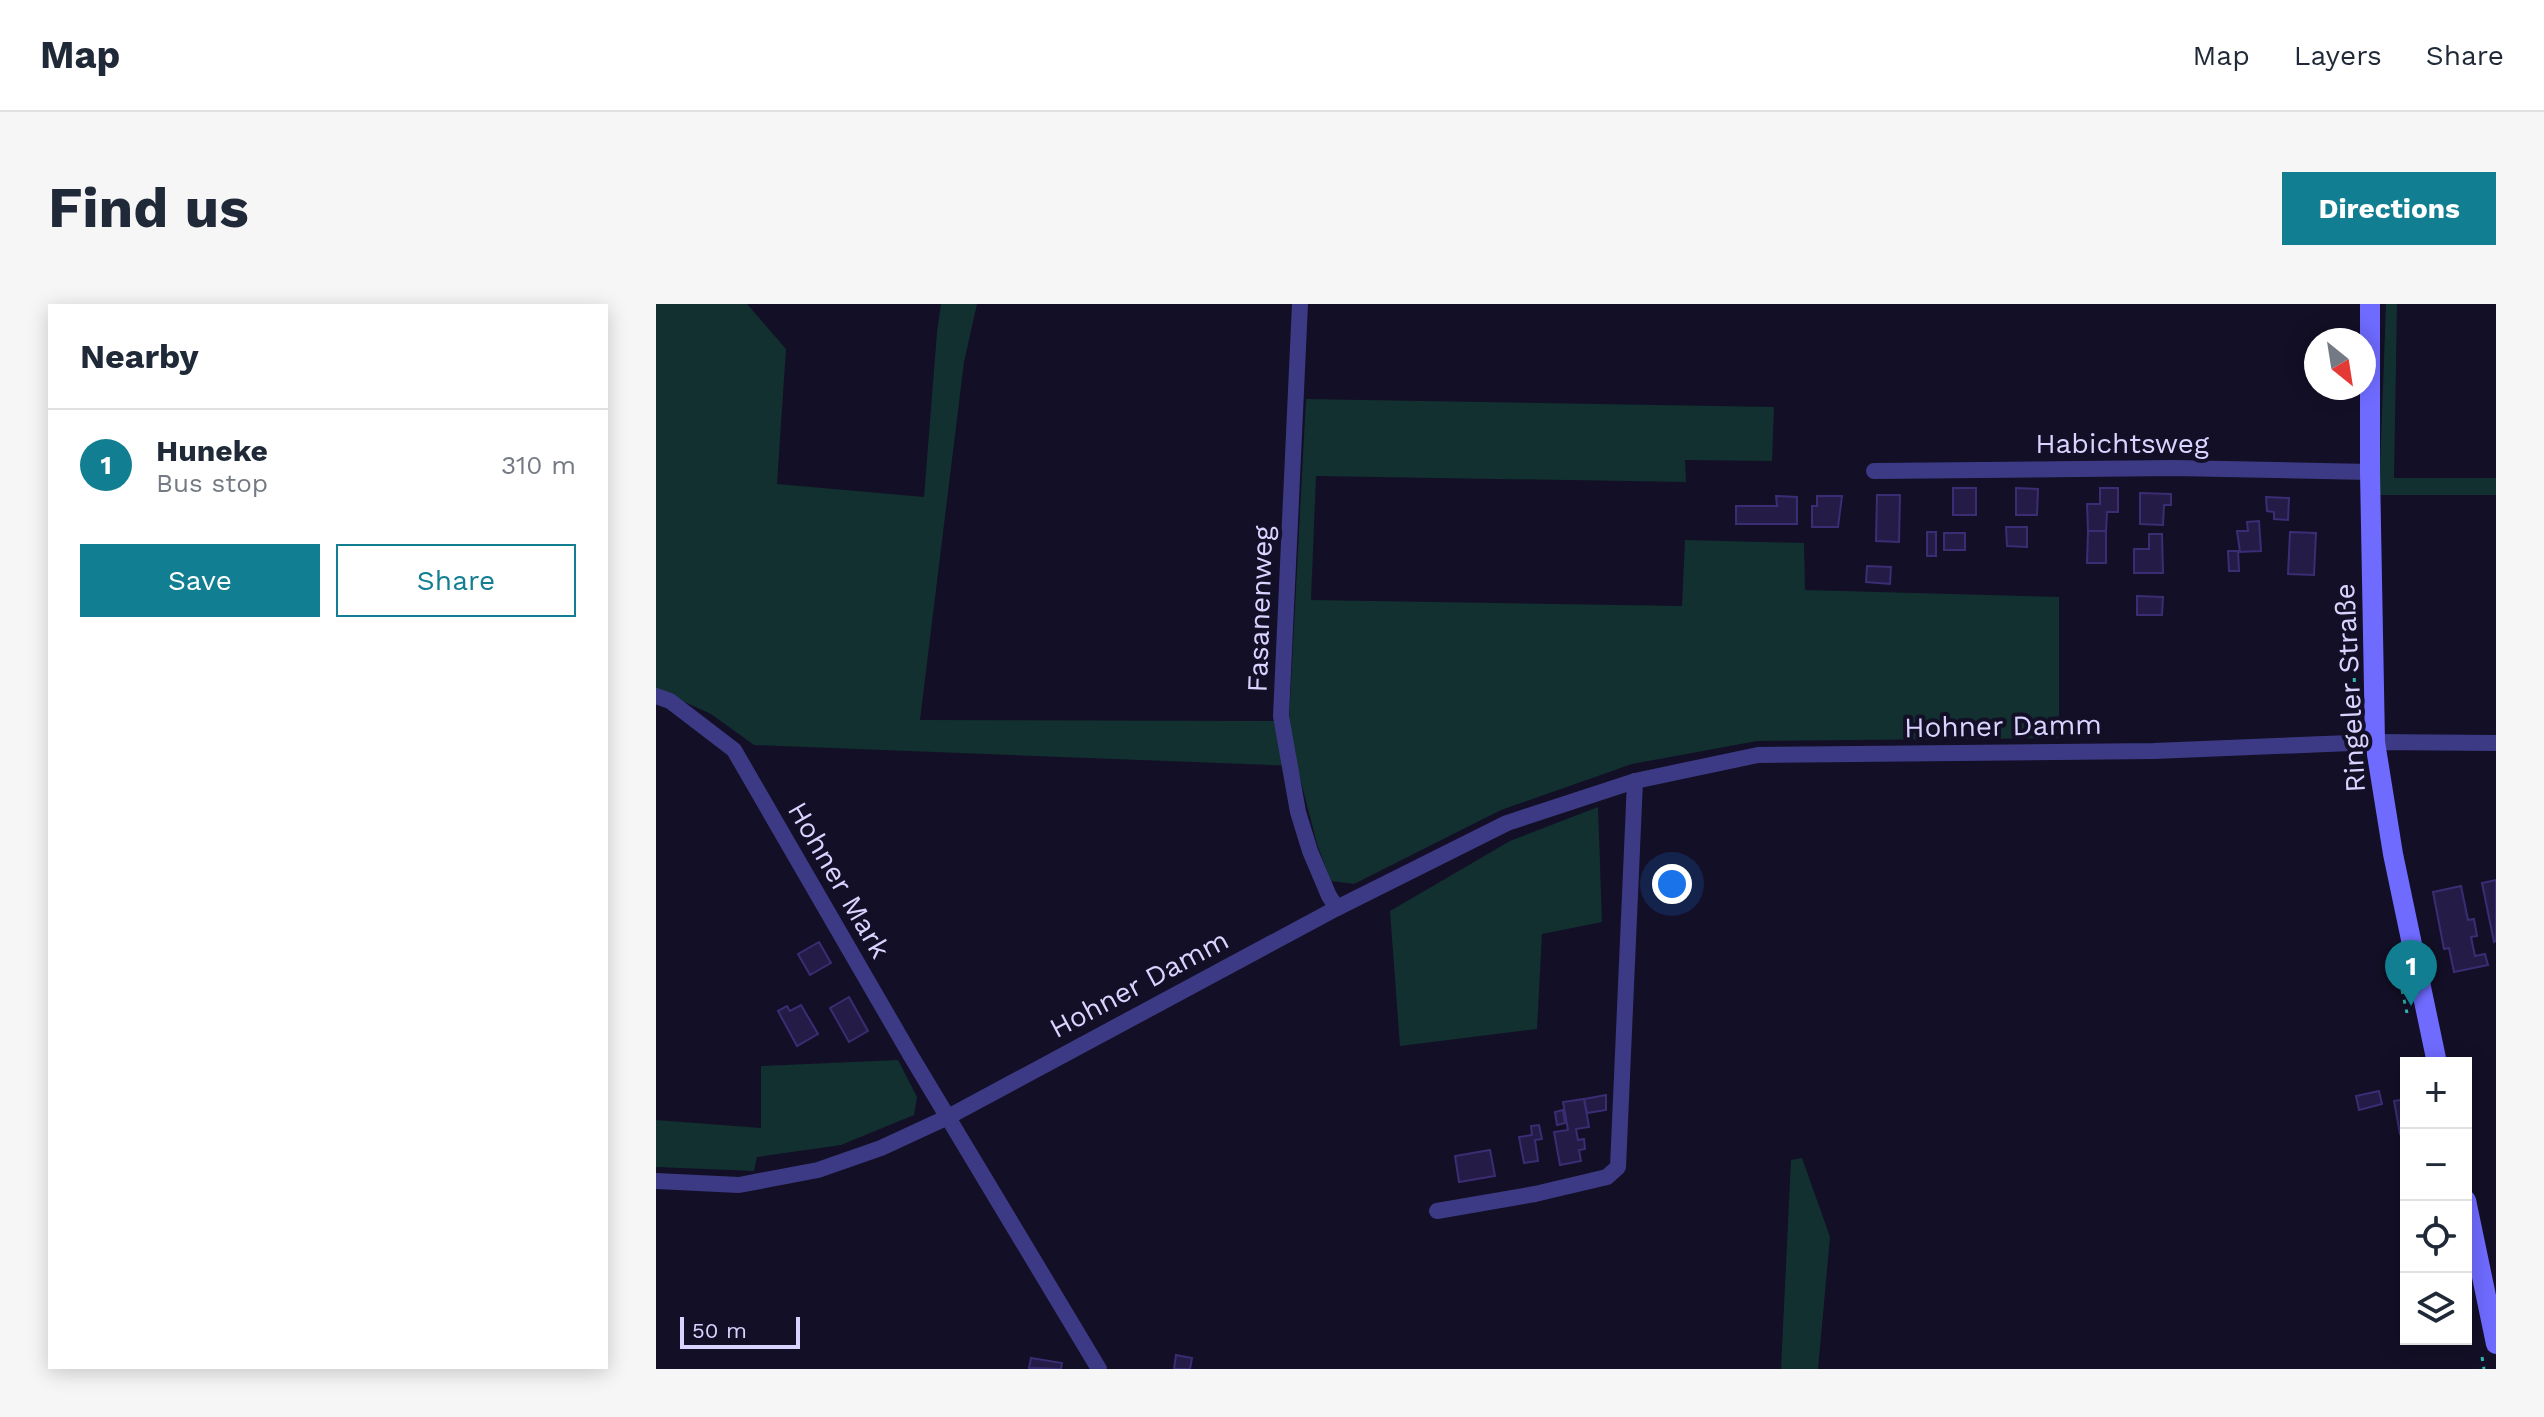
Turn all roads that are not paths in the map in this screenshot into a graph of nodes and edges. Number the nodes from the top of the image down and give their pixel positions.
1 (1300, 304) edge
2 (2370, 304) edge
3 (1874, 471) dead end
4 (2370, 472) junction
5 (656, 696) edge
6 (2375, 742) junction
7 (2496, 743) edge
8 (1635, 781) junction
9 (1337, 908) junction
10 (2436, 1057) edge
11 (948, 1117) junction
12 (656, 1181) edge
13 (2466, 1201) edge
14 (1437, 1211) dead end
15 (2496, 1344) edge
16 (1099, 1369) edge

1 - 9 street, Fasanenweg
2 - 4 street, Ringeler Straße
3 - 4 street, Habichtsweg
4 - 6 street, Ringeler Straße
5 - 11 street, Hohner Mark
6 - 7 street, Hohner Damm
6 - 8 street, Hohner Damm
6 - 10 street, Ringeler Straße
8 - 9 street, Hohner Damm
8 - 14 street
9 - 11 street, Hohner Damm
11 - 12 street, Hohner Damm
11 - 16 street, Hohner Mark
13 - 15 street

